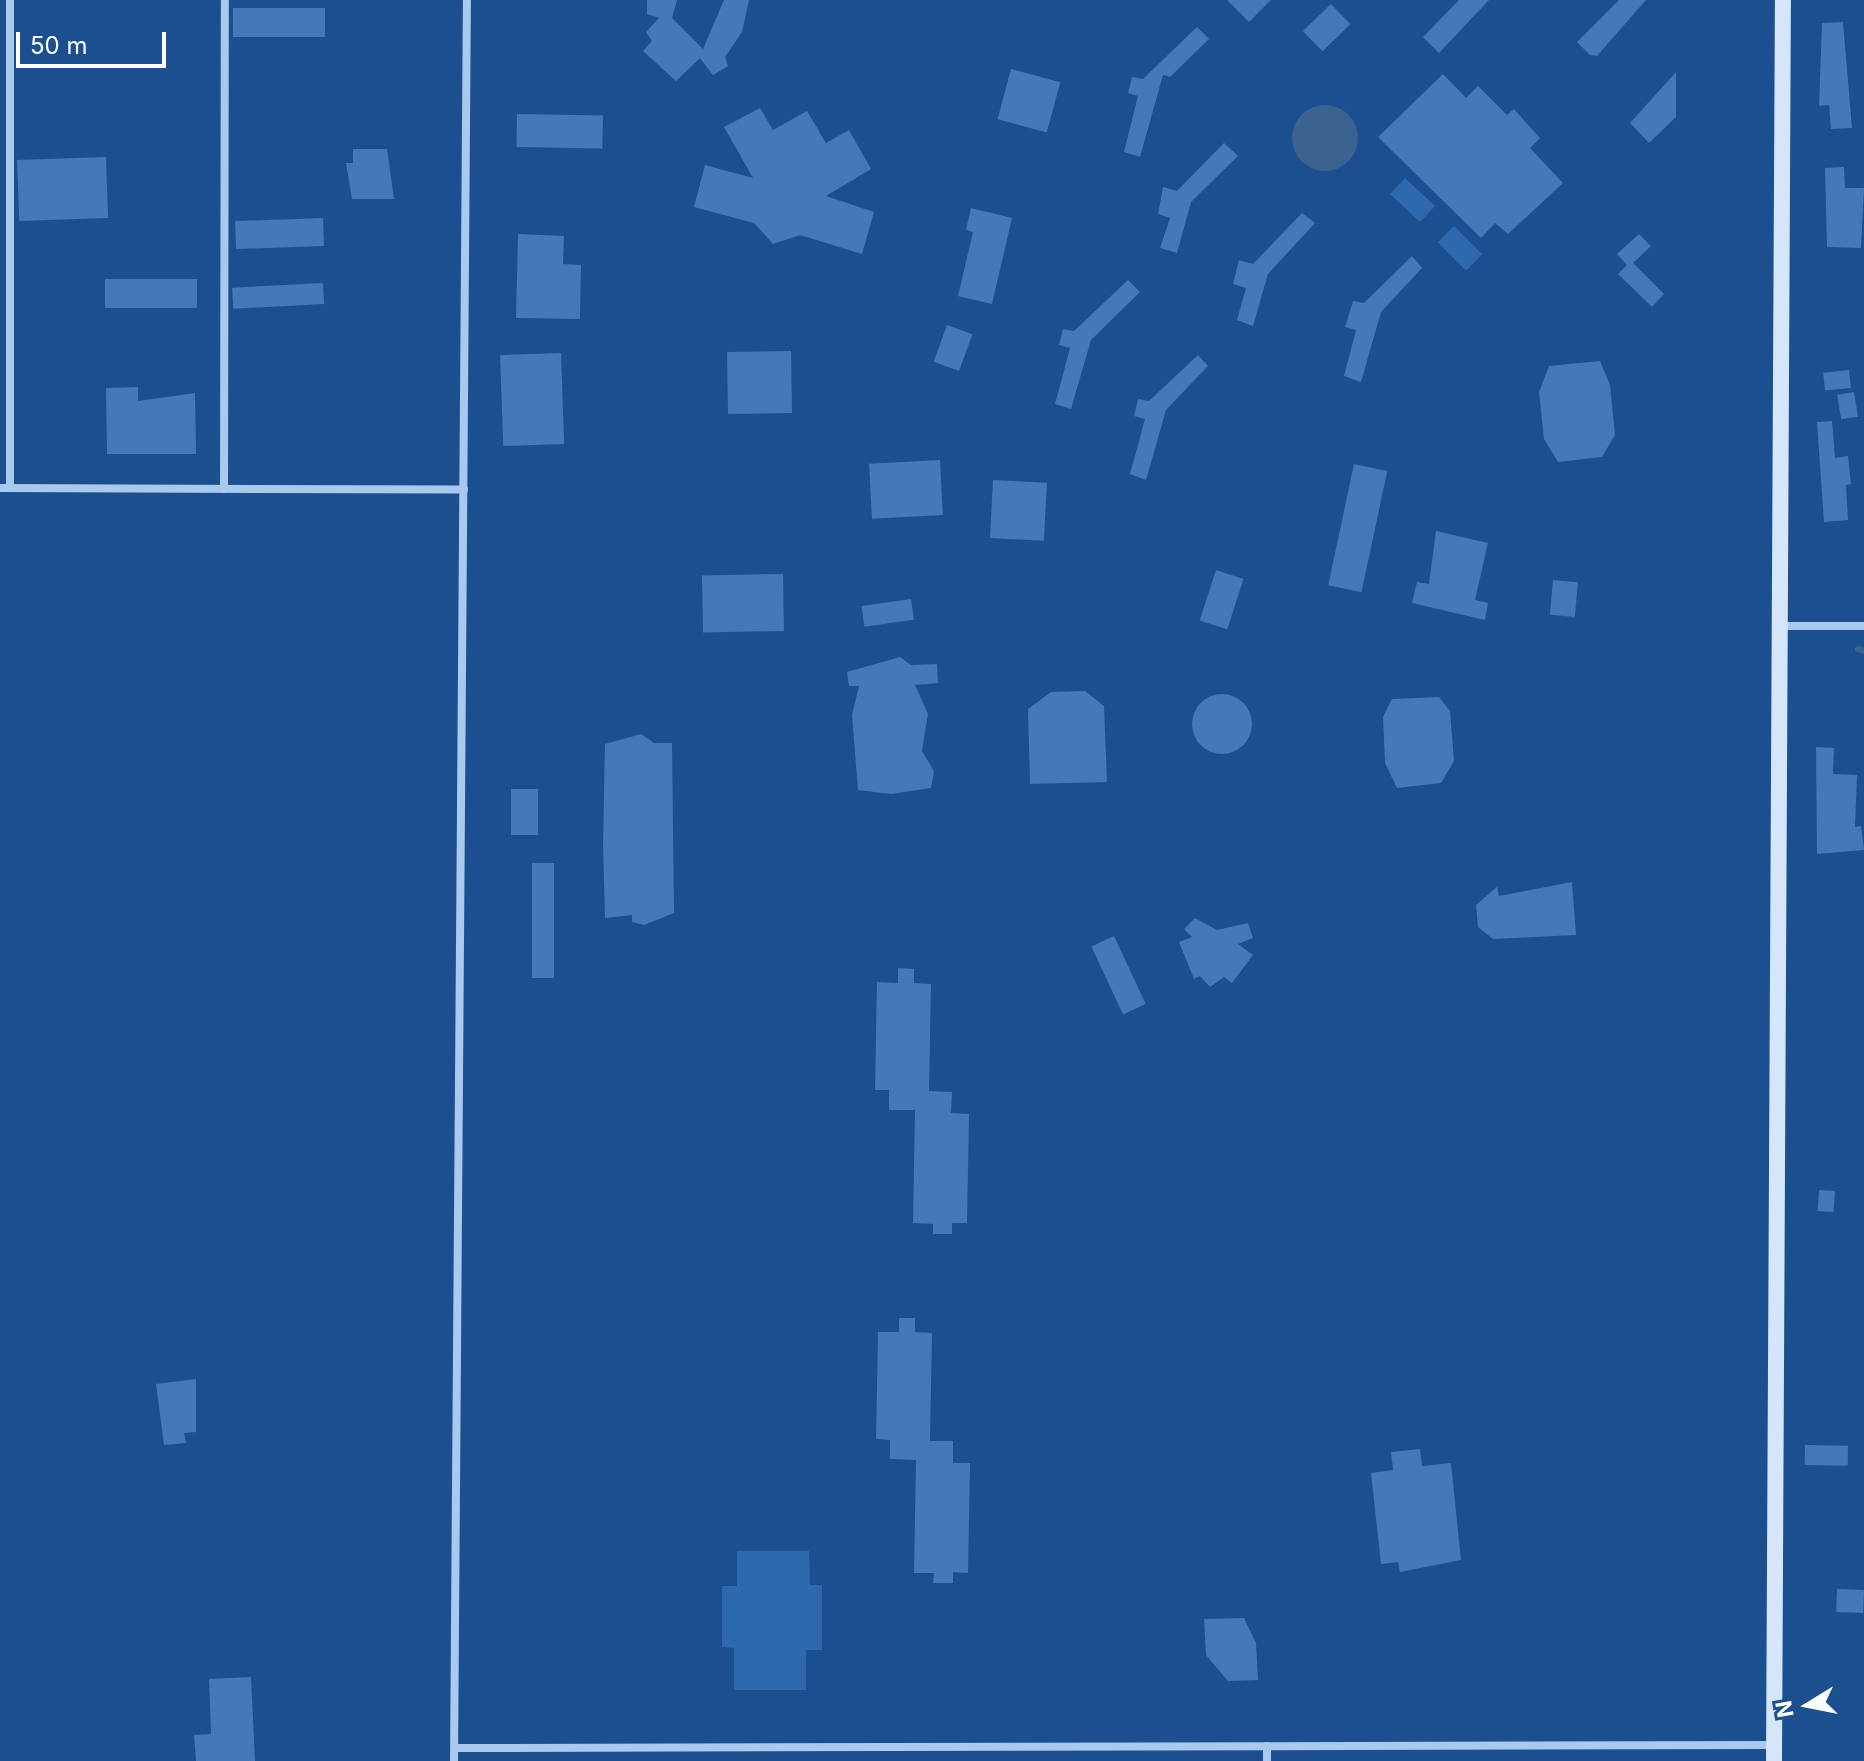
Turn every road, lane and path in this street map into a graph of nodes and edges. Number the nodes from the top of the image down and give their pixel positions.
1 (10, 0) edge
2 (225, 0) edge
3 (467, 0) edge
4 (1783, 0) edge
5 (5, 157) edge
6 (5, 488) edge
7 (224, 489) junction
8 (464, 490) junction
9 (1781, 626) junction
10 (1864, 626) edge
11 (1267, 1746) junction
12 (455, 1748) junction
13 (1775, 1753) edge
14 (454, 1761) edge
15 (1267, 1761) edge

1 - 5 street
2 - 7 street
3 - 8 street
4 - 9 street
5 - 6 street
6 - 7 street
7 - 8 street
8 - 12 street
9 - 10 street
9 - 13 street
11 - 12 street
11 - 13 street
11 - 15 street
12 - 14 street

